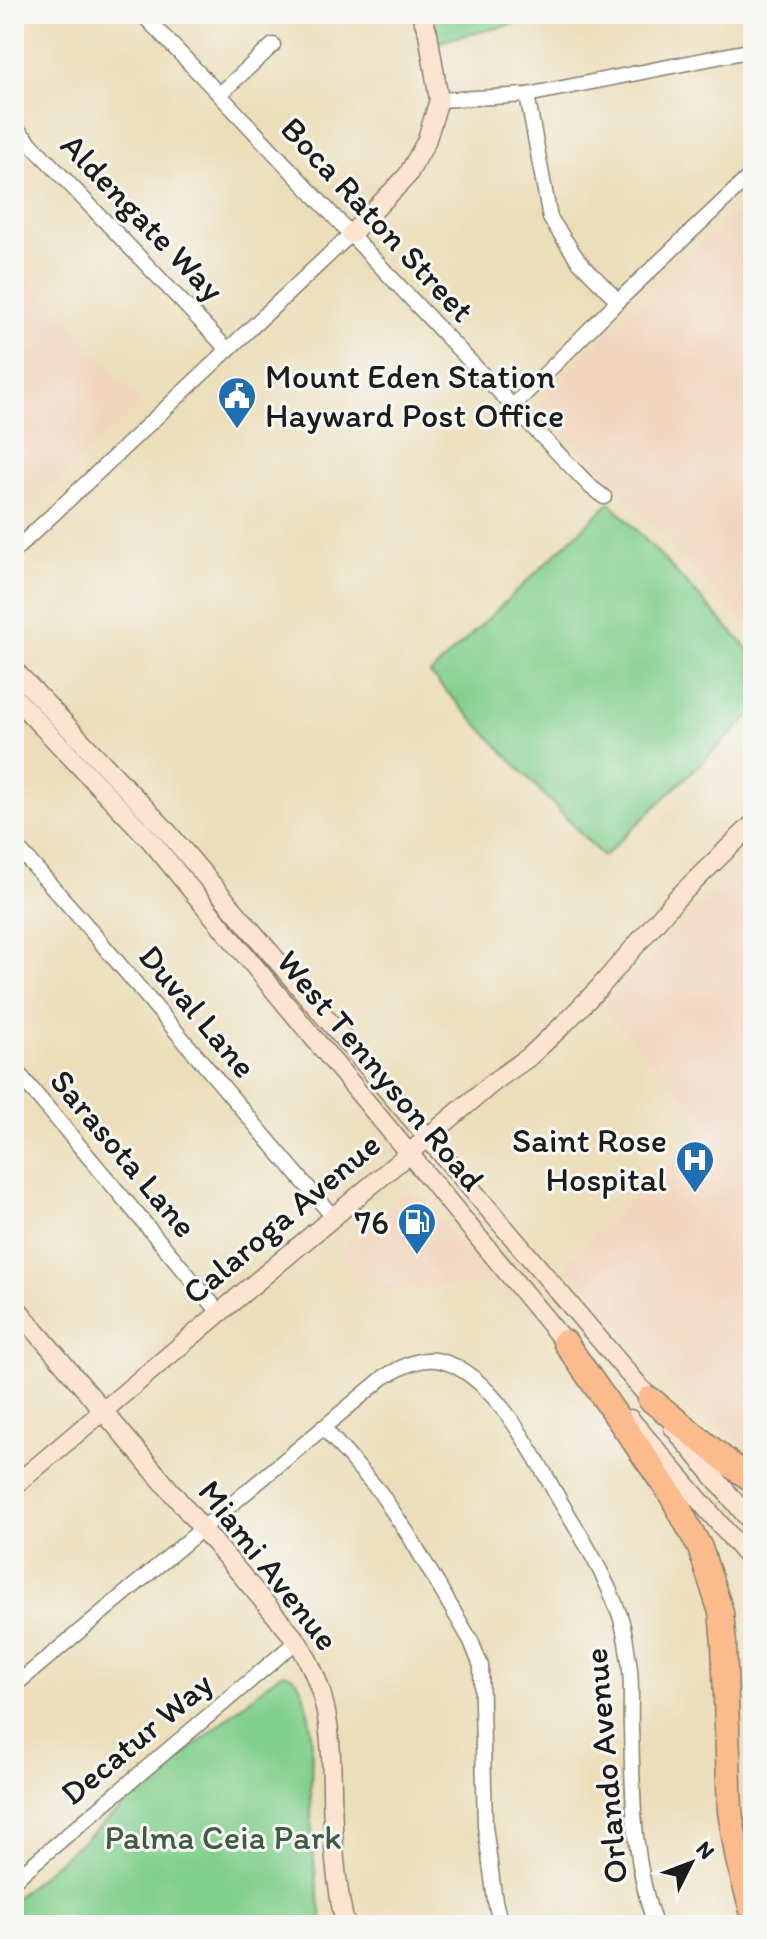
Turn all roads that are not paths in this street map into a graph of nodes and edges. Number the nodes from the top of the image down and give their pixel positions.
1 (142, 14) edge
2 (421, 14) edge
3 (273, 45) dead end
4 (753, 50) edge
5 (220, 94) junction
6 (527, 95) junction
7 (439, 100) junction
8 (14, 126) edge
9 (753, 173) edge
10 (351, 234) junction
11 (618, 301) junction
12 (228, 350) junction
13 (512, 407) junction
14 (604, 497) dead end
15 (14, 551) edge
16 (14, 670) edge
17 (14, 697) edge
18 (753, 824) edge
19 (14, 844) edge
20 (14, 1068) edge
21 (428, 1137) junction
22 (409, 1153) junction
23 (334, 1218) junction
24 (14, 1305) edge
25 (219, 1312) junction
26 (565, 1342) junction
27 (650, 1399) junction
28 (103, 1411) junction
29 (323, 1427) junction
30 (753, 1480) edge
31 (14, 1486) edge
32 (753, 1524) edge
33 (202, 1529) junction
34 (753, 1563) edge
35 (297, 1641) junction
36 (14, 1686) edge
37 (14, 1880) edge
38 (753, 1914) edge
39 (345, 1925) edge
40 (501, 1925) edge
41 (655, 1925) edge

1 - 5 street, Boca Raton Street
2 - 7 main road
3 - 5 street
4 - 6 street
5 - 10 street, Boca Raton Street
6 - 7 street
6 - 11 street
7 - 10 main road
8 - 12 street, Aldengate Way
9 - 11 street
10 - 12 street
10 - 13 street, Boca Raton Street
11 - 13 street
12 - 15 street
13 - 14 street, Boca Raton Street
16 - 21 main road, West Tennyson Road
17 - 22 main road, West Tennyson Road
18 - 21 main road, Calaroga Avenue
19 - 23 street, Duval Lane
20 - 25 street, Sarasota Lane
21 - 22 main road, Calaroga Avenue
21 - 27 main road, West Tennyson Road
22 - 23 main road, Calaroga Avenue
22 - 26 main road, West Tennyson Road
23 - 25 main road, Calaroga Avenue
24 - 28 main road, Miami Avenue
25 - 28 main road, Calaroga Avenue
26 - 34 main road, West Tennyson Road
26 - 38 highway
27 - 30 highway
27 - 32 main road, West Tennyson Road
28 - 31 main road, Calaroga Avenue
28 - 33 main road, Miami Avenue
29 - 33 street
29 - 40 street
29 - 41 street, Orlando Avenue
33 - 35 main road, Miami Avenue
33 - 36 street
35 - 37 street, Decatur Way
35 - 39 main road, Miami Avenue

